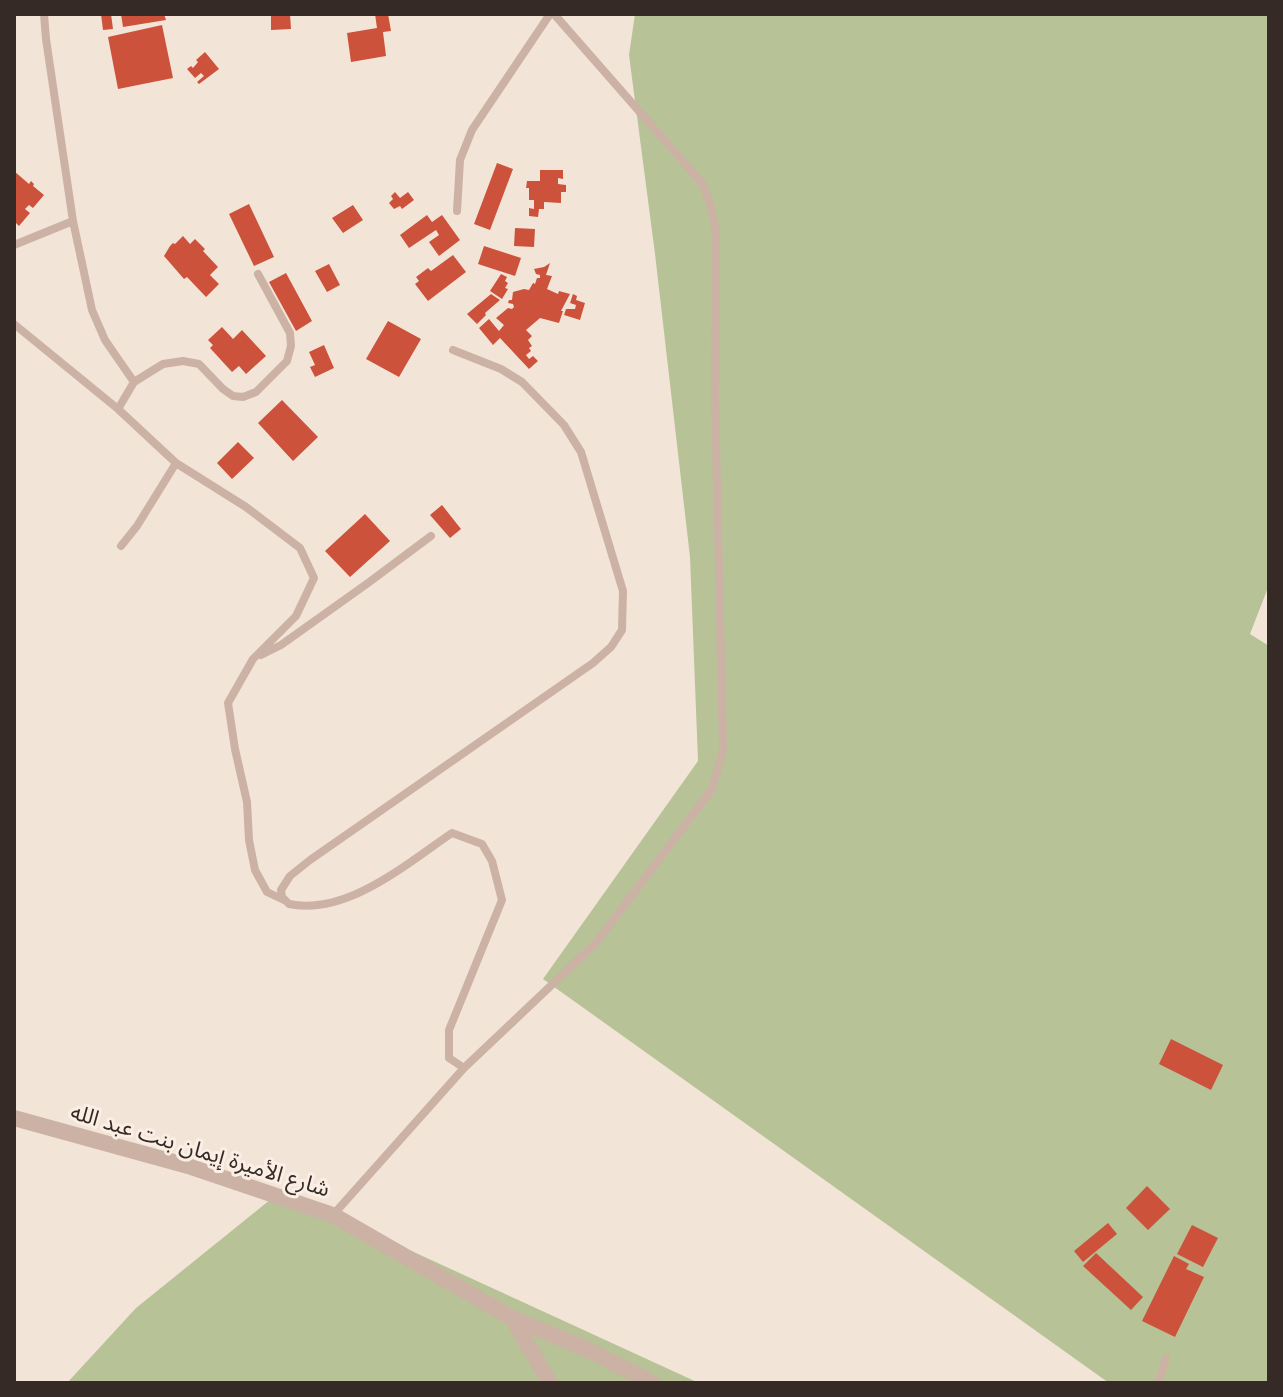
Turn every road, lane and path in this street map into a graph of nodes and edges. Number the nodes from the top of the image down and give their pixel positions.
1 (44, 14) edge
2 (552, 14) edge
3 (457, 211) dead end
4 (73, 221) junction
5 (14, 245) edge
6 (258, 274) dead end
7 (14, 324) edge
8 (453, 350) dead end
9 (134, 382) junction
10 (118, 409) junction
11 (176, 463) junction
12 (431, 536) dead end
13 (121, 546) dead end
14 (253, 659) junction
15 (285, 900) junction
16 (464, 1068) junction
17 (14, 1118) edge
18 (333, 1215) junction
19 (512, 1318) junction
20 (1166, 1359) dead end
21 (550, 1383) edge
22 (652, 1383) edge
23 (1158, 1383) edge

1 - 4 lane
2 - 3 lane
2 - 16 lane
4 - 5 lane
4 - 9 lane
6 - 9 lane
7 - 10 lane
8 - 15 lane
9 - 10 lane
10 - 11 lane
11 - 13 lane
11 - 14 lane
12 - 14 lane
14 - 15 lane
15 - 16 lane
16 - 18 lane
17 - 18 street, شارع الأميرة إيمان بنت عبد الله
18 - 19 street, شارع الأميرة إيمان بنت عبد الله
19 - 21 street, شارع الأميرة إيمان بنت عبد الله
19 - 22 street
20 - 23 lane

